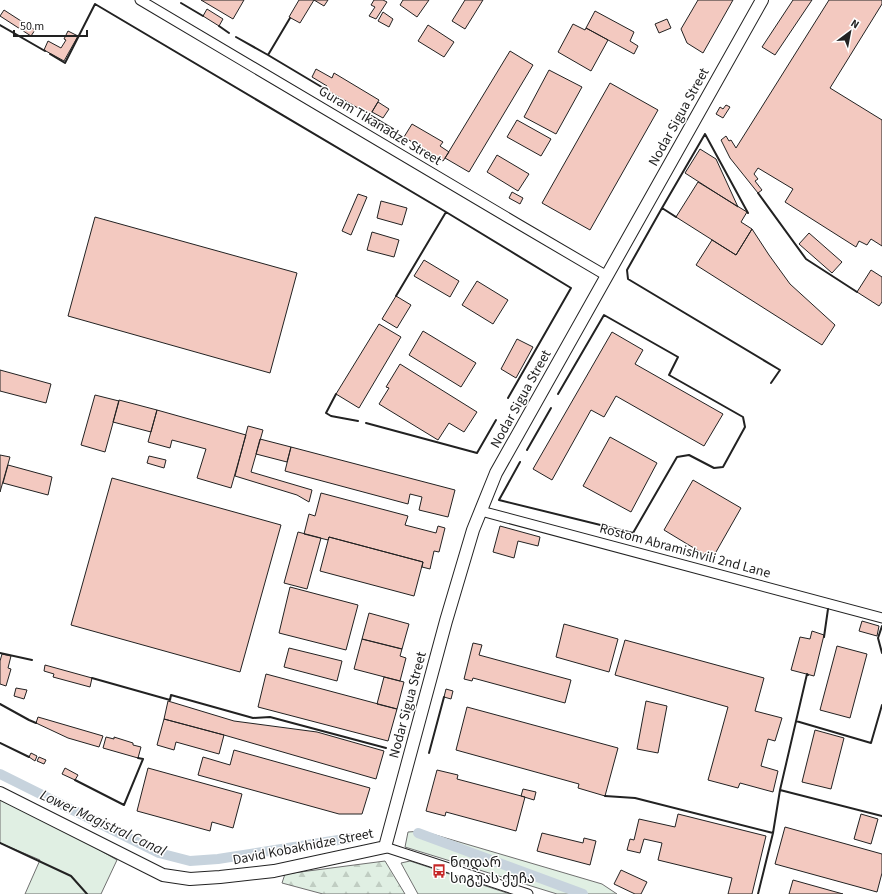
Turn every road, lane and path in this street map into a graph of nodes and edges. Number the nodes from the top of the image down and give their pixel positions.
1 (140, 0) edge
2 (762, 0) edge
3 (607, 276) junction
4 (481, 511) junction
5 (882, 618) edge
6 (0, 792) edge
7 (385, 847) junction
8 (528, 894) edge

1 - 3 street, Guram Tikanadze Street
2 - 3 street, Nodar Sigua Street
3 - 4 street, Nodar Sigua Street
4 - 5 street, Rostom Abramishvili 2nd Lane
4 - 7 street, Nodar Sigua Street
6 - 7 street, David Kobakhidze Street
7 - 8 street, David Kobakhidze Street

